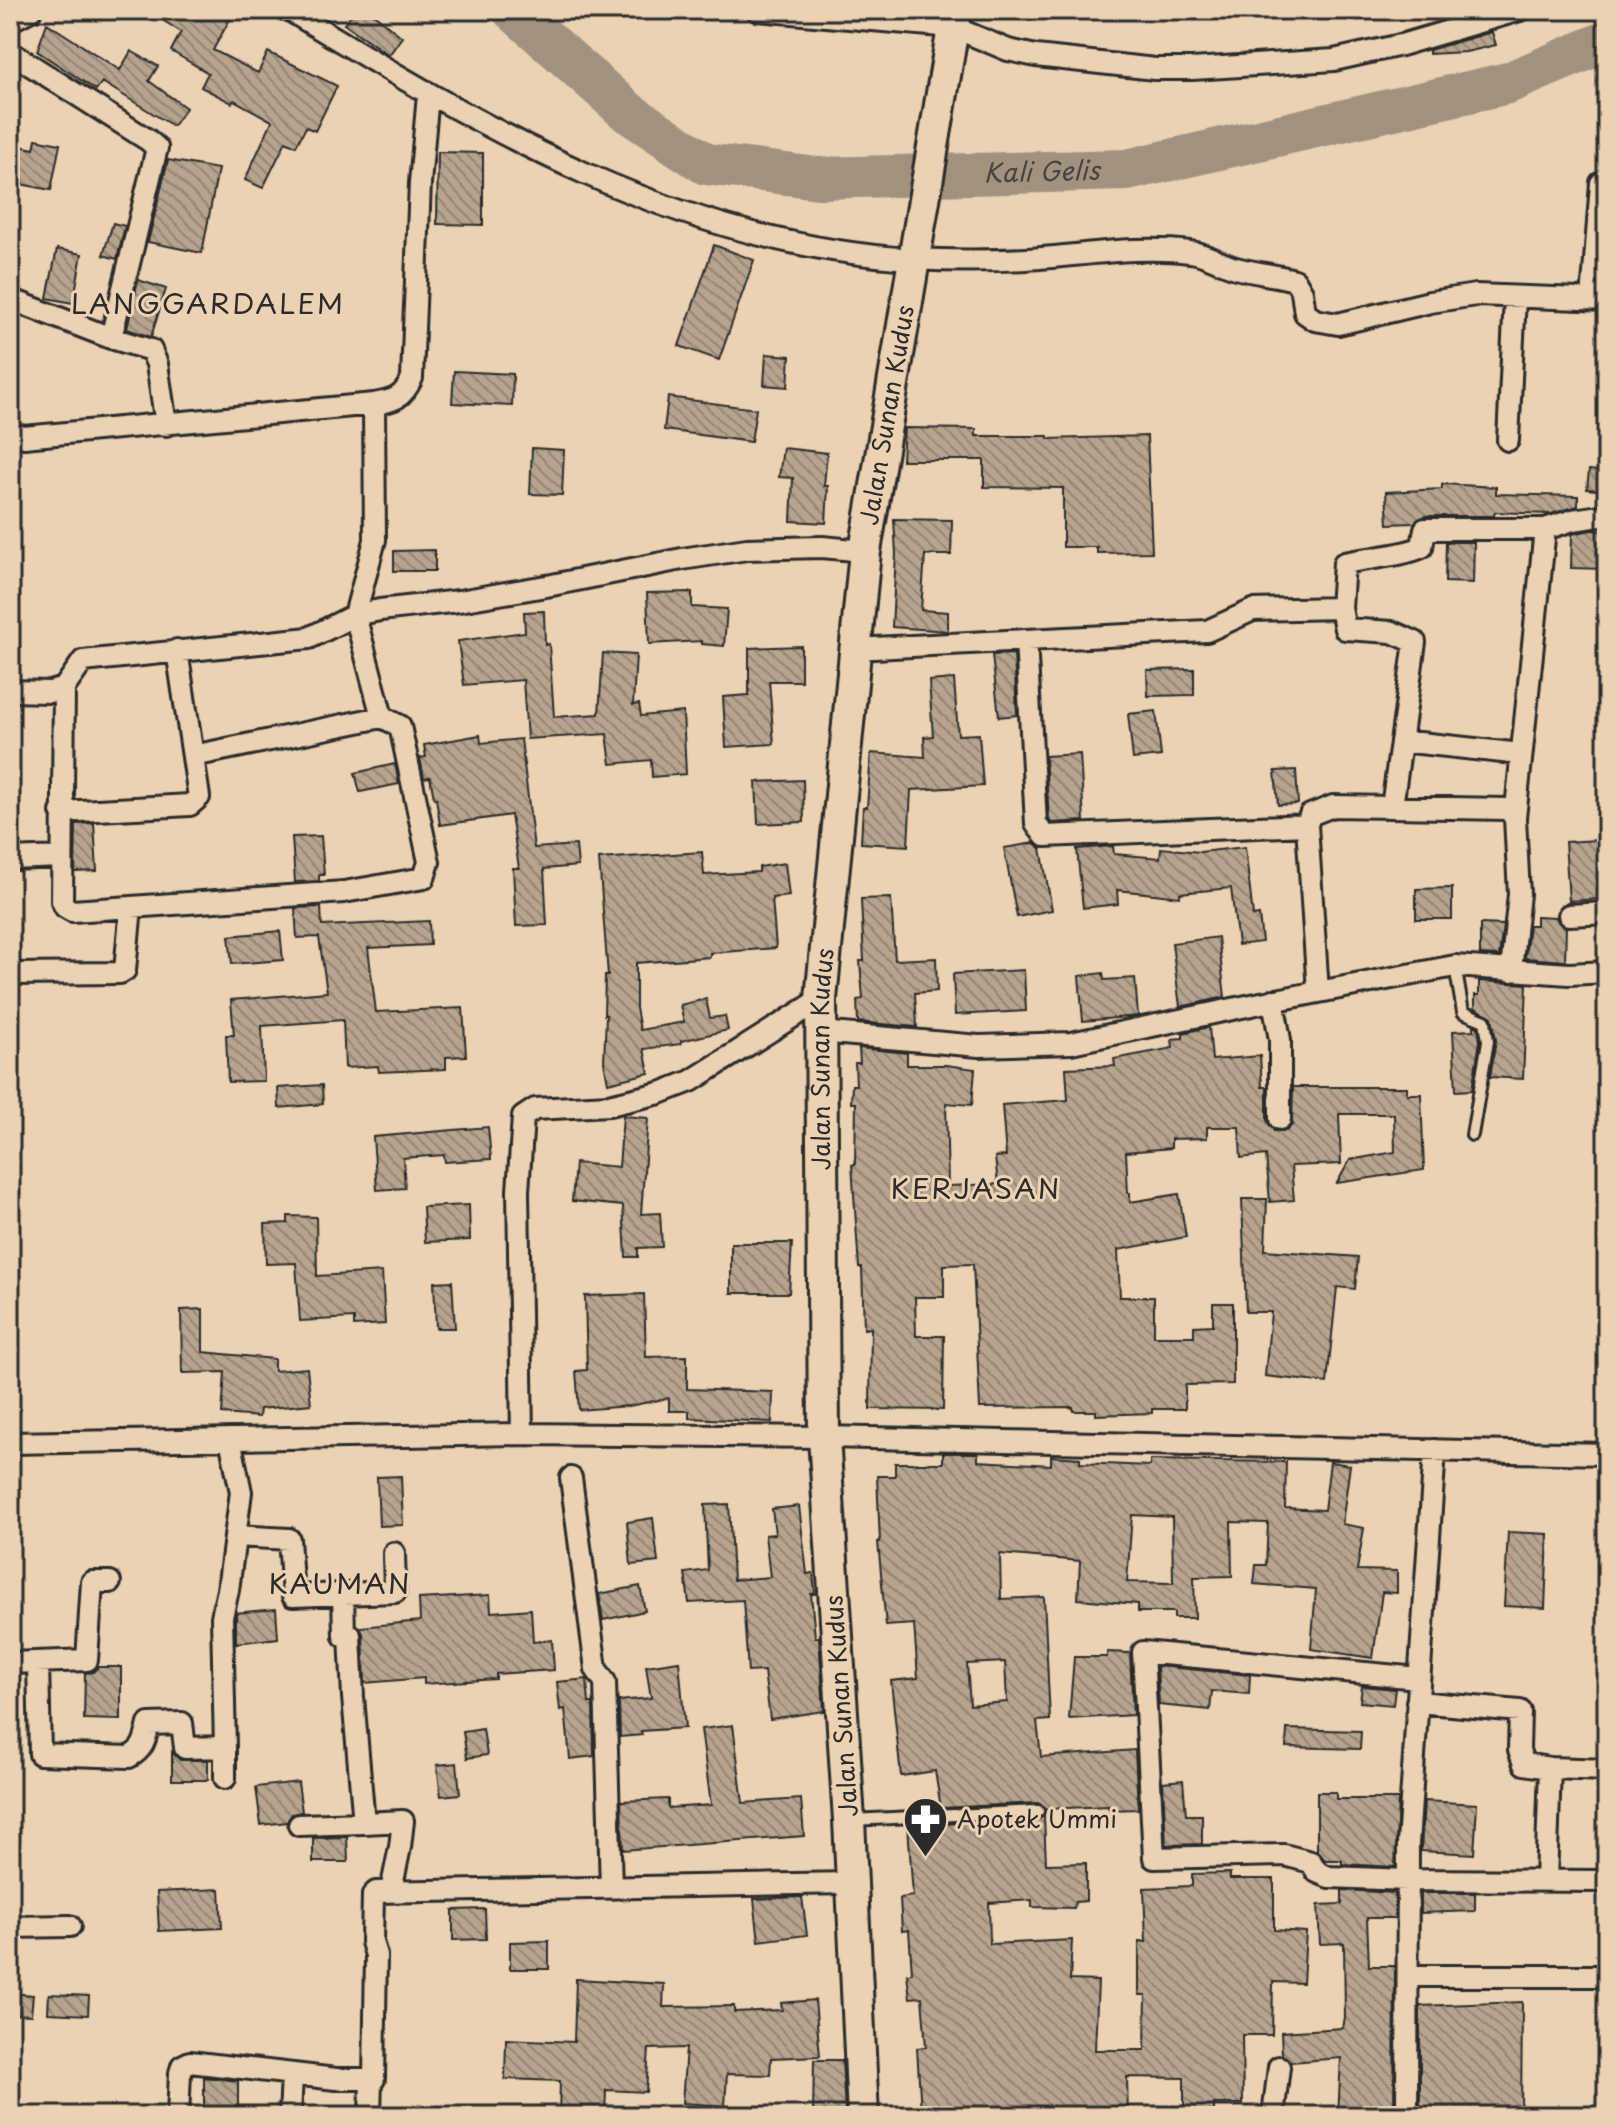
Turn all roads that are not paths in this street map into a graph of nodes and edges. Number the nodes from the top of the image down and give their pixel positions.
1 (31, 10) edge
2 (289, 10) edge
3 (757, 10) edge
4 (1520, 10) edge
5 (10, 21) edge
6 (953, 24) edge
7 (10, 52) edge
8 (428, 95) junction
9 (1601, 183) dead end
10 (914, 254) junction
11 (1515, 297) junction
12 (10, 299) edge
13 (1599, 300) edge
14 (111, 338) junction
15 (374, 404) junction
16 (166, 425) junction
17 (10, 433) edge
18 (1508, 440) dead end
19 (1607, 515) edge
20 (1545, 529) junction
21 (865, 551) junction
22 (1341, 608) junction
23 (355, 615) junction
24 (1026, 640) junction
25 (855, 649) junction
26 (177, 650) junction
27 (64, 688) junction
28 (10, 691) edge
29 (382, 717) junction
30 (1401, 741) junction
31 (1521, 754) junction
32 (193, 756) junction
33 (1392, 807) junction
34 (61, 812) junction
35 (1515, 818) junction
36 (1307, 825) junction
37 (62, 857) junction
38 (10, 859) edge
39 (131, 907) junction
40 (1607, 913) edge
41 (1569, 915) dead end
42 (1455, 966) junction
43 (1511, 971) junction
44 (1607, 972) edge
45 (10, 974) edge
46 (1318, 992) junction
47 (821, 999) junction
48 (1273, 1000) junction
49 (820, 1032) junction
50 (1280, 1119) dead end
51 (1472, 1135) dead end
52 (522, 1434) junction
53 (824, 1437) junction
54 (230, 1439) junction
55 (10, 1443) edge
56 (1435, 1450) junction
57 (1607, 1454) edge
58 (571, 1478) dead end
59 (236, 1536) junction
60 (394, 1553) dead end
61 (110, 1582) dead end
62 (343, 1594) junction
63 (38, 1662) junction
64 (10, 1663) edge
65 (1418, 1678) junction
66 (1417, 1702) junction
67 (225, 1747) junction
68 (1550, 1768) junction
69 (1607, 1770) edge
70 (225, 1778) dead end
71 (1038, 1811) dead end
72 (849, 1820) junction
73 (364, 1823) junction
74 (299, 1825) dead end
75 (1407, 1880) junction
76 (1546, 1880) junction
77 (1607, 1881) edge
78 (851, 1883) junction
79 (611, 1888) junction
80 (391, 1891) junction
81 (70, 1926) dead end
82 (10, 1927) edge
83 (1408, 1976) junction
84 (1607, 1976) edge
85 (1279, 2067) dead end
86 (292, 2075) junction
87 (371, 2079) junction
88 (178, 2116) edge
89 (290, 2116) edge
90 (370, 2116) edge
91 (863, 2116) edge
92 (1273, 2116) edge
93 (1407, 2116) edge

1 - 5 street
2 - 8 street
3 - 6 street
4 - 6 street
6 - 10 main road, Jalan Sunan Kudus
7 - 14 street
8 - 10 street
8 - 15 street
9 - 13 street
10 - 11 street
10 - 21 main road, Jalan Sunan Kudus
11 - 13 street
11 - 18 street
12 - 14 street
14 - 16 street
15 - 16 street
15 - 23 street
16 - 17 street
19 - 20 street
20 - 22 street
20 - 31 street
21 - 23 street
21 - 25 main road, Jalan Sunan Kudus
22 - 24 street
22 - 30 street
23 - 26 street
23 - 29 street
24 - 25 street
24 - 36 street
25 - 47 main road, Jalan Sunan Kudus
26 - 27 street
26 - 32 street
27 - 28 street
27 - 34 street
29 - 32 street
29 - 39 street
30 - 31 street
30 - 33 street
31 - 35 street
32 - 34 street
33 - 35 street
33 - 36 street
34 - 37 street
35 - 43 street
36 - 46 street
37 - 38 street
37 - 39 street
39 - 45 street
40 - 41 street
42 - 43 street
42 - 46 street
42 - 51 lane
43 - 44 street
46 - 48 street
47 - 49 main road, Jalan Sunan Kudus
47 - 52 street
48 - 49 street
48 - 50 street
49 - 53 main road, Jalan Sunan Kudus
52 - 53 street
52 - 54 street
53 - 56 street
53 - 72 main road, Jalan Sunan Kudus
54 - 55 street
54 - 59 street
56 - 57 street
56 - 65 street
58 - 79 street
59 - 62 street
59 - 67 street
60 - 62 street
61 - 63 street
62 - 73 street
63 - 64 street
63 - 67 street
65 - 66 street
65 - 75 street
66 - 68 street
66 - 75 street
67 - 70 street
68 - 69 street
68 - 76 street
71 - 72 lane
72 - 78 main road, Jalan Sunan Kudus
73 - 74 street
73 - 80 street
75 - 76 street
75 - 83 street
76 - 77 street
78 - 79 street
78 - 91 main road, Jalan Sunan Kudus
79 - 80 street
80 - 87 street
81 - 82 street
83 - 84 street
83 - 93 street
85 - 92 street
86 - 87 street
86 - 88 street
86 - 89 street
87 - 90 street

